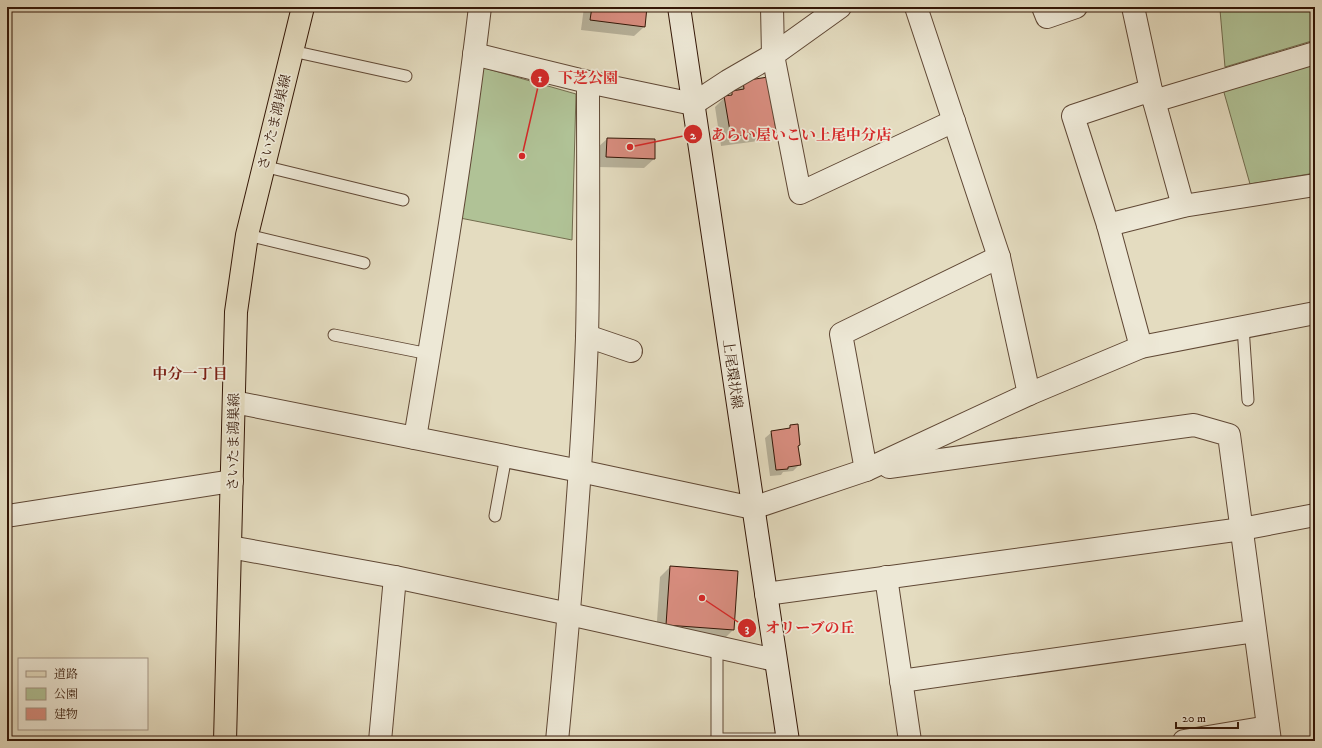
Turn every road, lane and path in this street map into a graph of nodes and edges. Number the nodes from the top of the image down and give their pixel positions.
1 (303, 7) edge
2 (480, 7) edge
3 (679, 7) edge
4 (772, 7) edge
5 (840, 7) edge
6 (916, 7) edge
7 (1043, 7) edge
8 (1076, 7) edge
9 (1133, 7) edge
10 (292, 52) junction
11 (1315, 53) edge
12 (474, 54) junction
13 (773, 55) junction
14 (406, 76) dead end
15 (588, 82) junction
16 (1152, 95) junction
17 (693, 104) junction
18 (954, 120) junction
19 (263, 166) junction
20 (1315, 185) edge
21 (403, 200) dead end
22 (1183, 206) junction
23 (1108, 224) junction
24 (247, 235) junction
25 (999, 257) junction
26 (364, 263) dead end
27 (1315, 313) edge
28 (1243, 327) junction
29 (334, 335) dead end
30 (587, 336) junction
31 (1141, 347) junction
32 (631, 351) dead end
33 (429, 354) junction
34 (1029, 394) junction
35 (1248, 400) dead end
36 (234, 402) junction
37 (415, 438) junction
38 (506, 456) junction
39 (866, 470) junction
40 (580, 471) junction
41 (232, 481) junction
42 (753, 508) junction
43 (1315, 515) edge
44 (7, 516) edge
45 (495, 516) dead end
46 (1242, 529) junction
47 (230, 546) junction
48 (395, 577) junction
49 (886, 577) junction
50 (766, 594) junction
51 (569, 614) junction
52 (1255, 631) junction
53 (717, 647) junction
54 (776, 660) junction
55 (901, 681) junction
56 (1269, 734) edge
57 (787, 740) edge
58 (226, 741) edge
59 (380, 741) edge
60 (557, 741) edge
61 (910, 741) edge
62 (1184, 741) edge

1 - 10 main road, さいたま鴻巣線
2 - 12 street
3 - 17 street, 上尾環状線
4 - 13 street
5 - 13 street
6 - 18 street
7 - 8 street
9 - 16 street
10 - 14 lane
10 - 19 main road, さいたま鴻巣線
11 - 16 street
12 - 15 street
12 - 33 street
13 - 17 street
13 - 18 street
15 - 17 street
15 - 30 street
16 - 22 street
16 - 23 street
17 - 42 street, 上尾環状線
18 - 25 street
19 - 21 lane
19 - 24 main road, さいたま鴻巣線
20 - 22 street
22 - 23 street
23 - 31 street
24 - 26 lane
24 - 36 main road, さいたま鴻巣線
25 - 34 street
25 - 39 street
27 - 28 street
28 - 31 street
28 - 35 lane
29 - 33 lane
30 - 32 street
30 - 40 street
31 - 34 street
33 - 37 street
34 - 39 street
36 - 37 street
36 - 41 main road, さいたま鴻巣線
37 - 38 street
38 - 40 street
38 - 45 lane
39 - 42 street
39 - 46 street
40 - 42 street
40 - 51 street
41 - 44 street
41 - 47 main road, さいたま鴻巣線
42 - 50 street, 上尾環状線
43 - 46 street
46 - 49 street
46 - 52 street
47 - 48 street
47 - 58 main road, さいたま鴻巣線
48 - 51 street
48 - 59 street
49 - 50 street
49 - 55 street
50 - 54 street, 上尾環状線
51 - 53 street
51 - 60 street
52 - 55 street
52 - 56 street
53 - 54 street
53 - 57 lane
54 - 57 street, 上尾環状線
55 - 61 street
56 - 62 street

